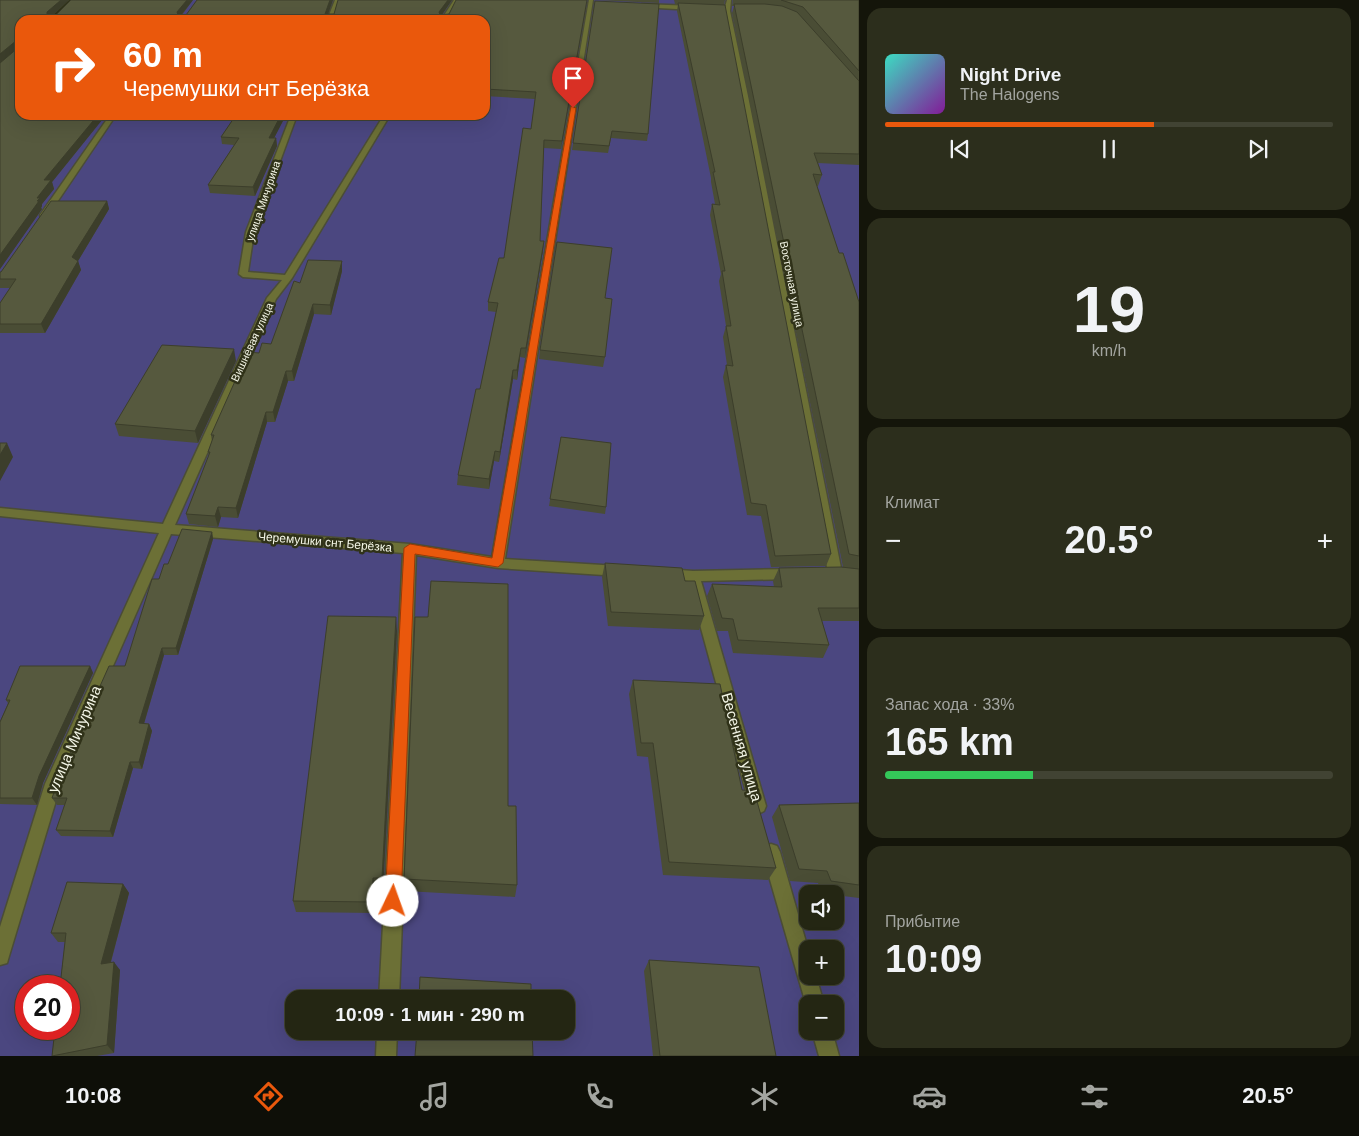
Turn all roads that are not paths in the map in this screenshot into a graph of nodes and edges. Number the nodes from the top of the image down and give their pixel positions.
1 (337, 0) edge
2 (456, 0) edge
3 (729, 0) edge
4 (590, 3) edge
5 (639, 6) edge
6 (697, 8) edge
7 (332, 15) edge
8 (447, 15) edge
9 (110, 120) edge
10 (292, 120) edge
11 (384, 120) edge
12 (40, 221) edge
13 (288, 278) junction
14 (0, 512) edge
15 (168, 529) junction
16 (410, 548) junction
17 (498, 563) junction
18 (635, 572) edge
19 (654, 574) edge
20 (807, 574) edge
21 (851, 575) edge
22 (693, 576) junction
23 (0, 956) edge
24 (389, 990) edge
25 (811, 995) edge
26 (387, 1040) edge
27 (825, 1040) edge
28 (386, 1056) edge
29 (829, 1056) edge

1 - 7 street
2 - 8 street
3 - 21 street, Восточная улица
4 - 17 street
5 - 6 street
9 - 12 street
10 - 13 street, улица Мичурина
11 - 13 street, Вишнёвая улица
13 - 15 street, Вишнёвая улица
14 - 15 street, Черемушки снт Берёзка
15 - 16 street, Черемушки снт Берёзка
15 - 23 street, улица Мичурина
16 - 17 street, Черемушки снт Берёзка
16 - 24 street
17 - 18 street, Черемушки снт Берёзка
19 - 22 street
20 - 22 street
22 - 25 street, Весенняя улица
26 - 28 street
27 - 29 street

